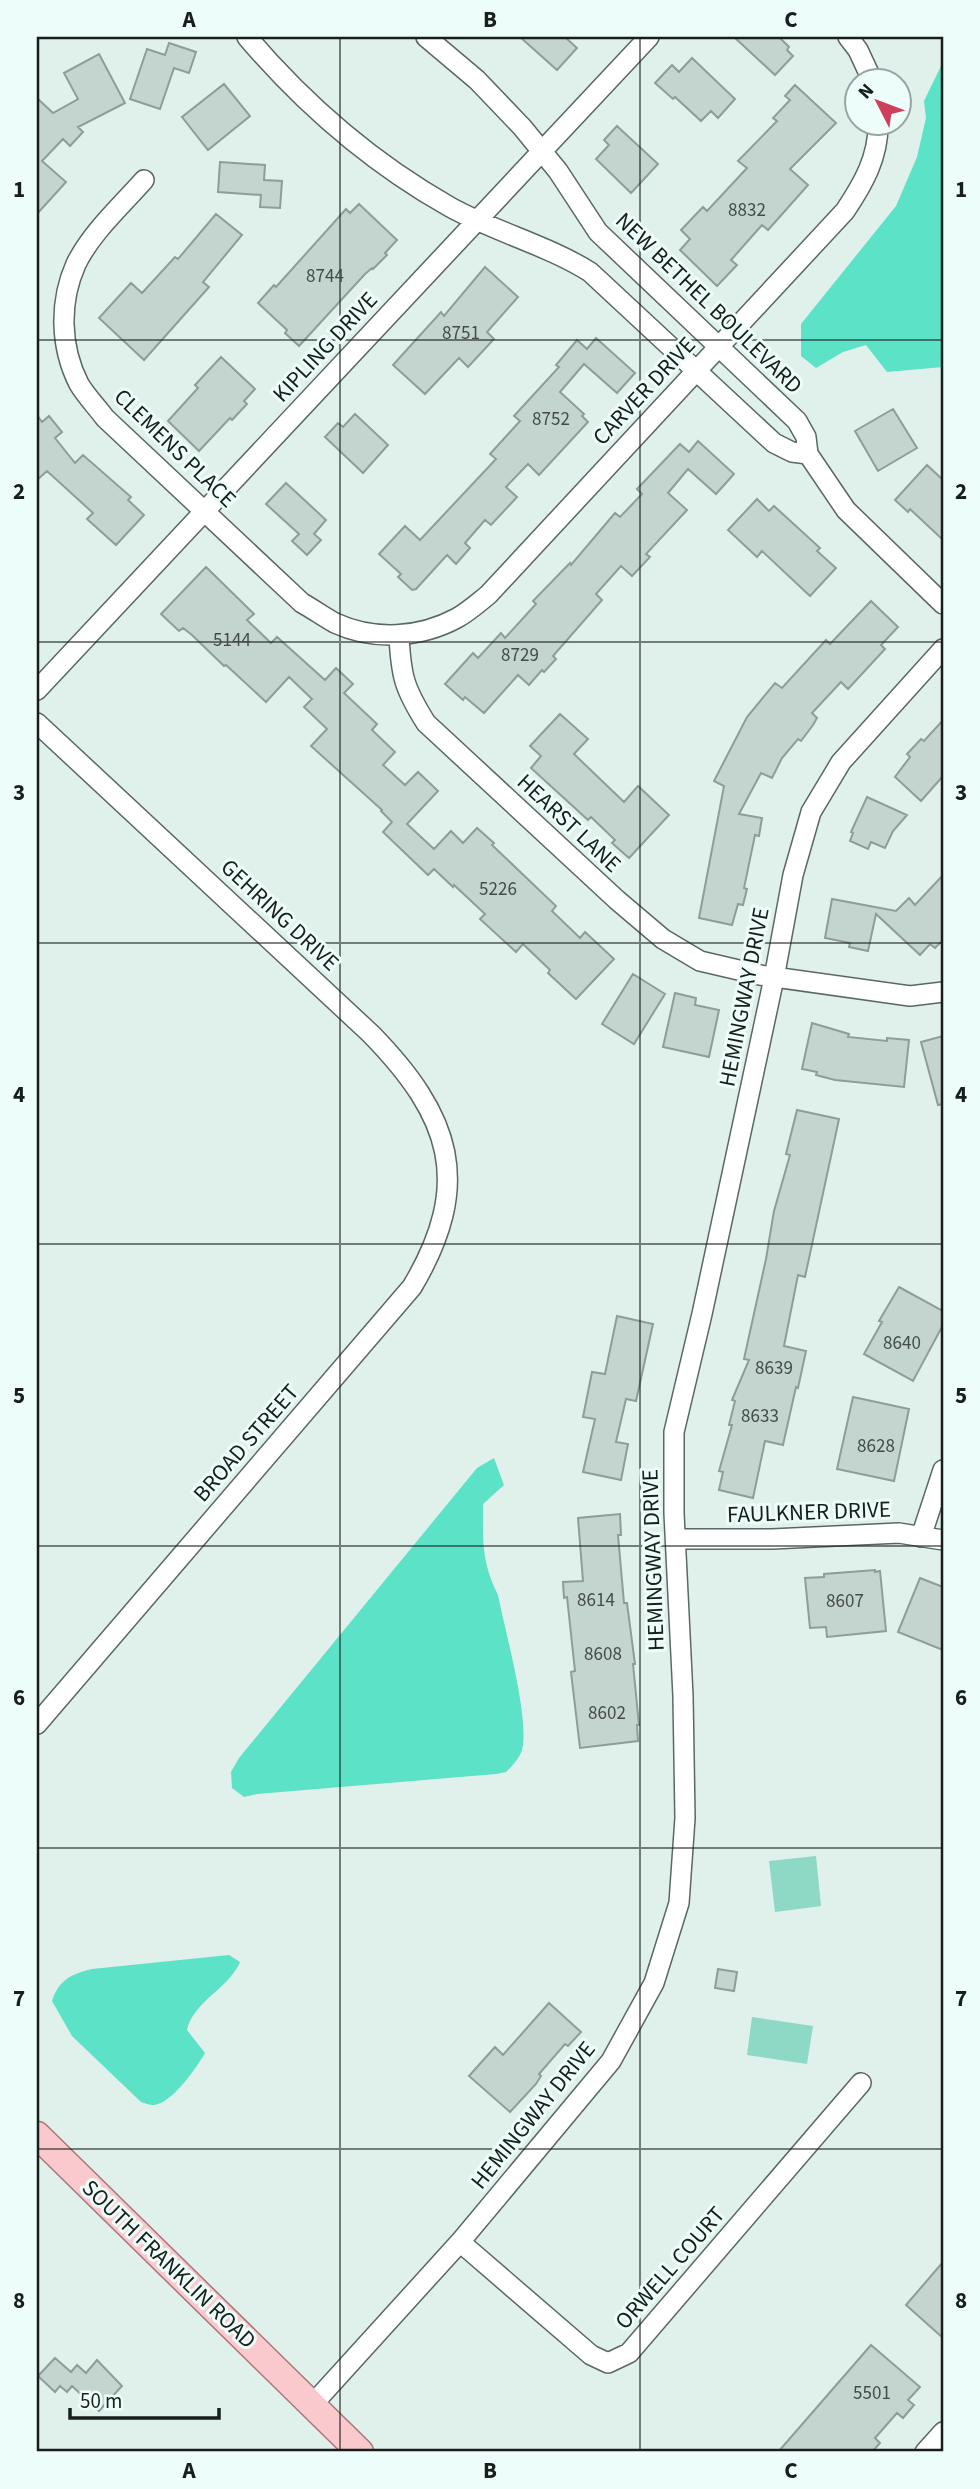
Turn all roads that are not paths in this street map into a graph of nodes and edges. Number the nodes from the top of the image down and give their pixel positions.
1 (247, 37) edge
2 (426, 37) edge
3 (649, 37) edge
4 (848, 37) edge
5 (865, 66) edge
6 (877, 136) edge
7 (542, 151) junction
8 (144, 180) dead end
9 (477, 220) junction
10 (613, 247) junction
11 (590, 272) junction
12 (719, 347) junction
13 (696, 371) junction
14 (808, 454) junction
15 (205, 512) junction
16 (943, 604) edge
17 (399, 636) junction
18 (943, 649) edge
19 (37, 690) edge
20 (37, 723) edge
21 (774, 978) junction
22 (943, 992) edge
23 (448, 1171) joint
24 (943, 1470) edge
25 (921, 1537) junction
26 (676, 1539) junction
27 (943, 1540) edge
28 (37, 1724) edge
29 (861, 2083) dead end
30 (37, 2136) edge
31 (460, 2242) junction
32 (312, 2405) junction
33 (943, 2432) edge
34 (360, 2452) edge
35 (925, 2452) edge

1 - 9 street
2 - 7 street, NEW BETHEL BOULEVARD
3 - 7 street, KIPLING DRIVE
4 - 5 street
6 - 12 street, CARVER DRIVE
7 - 9 street, KIPLING DRIVE
7 - 10 street, NEW BETHEL BOULEVARD
8 - 15 street, CLEMENS PLACE
9 - 11 street
9 - 15 street, KIPLING DRIVE
10 - 11 street
10 - 12 street, NEW BETHEL BOULEVARD
11 - 13 street
12 - 13 street, CARVER DRIVE
12 - 14 street, NEW BETHEL BOULEVARD
13 - 14 street
13 - 17 street, CARVER DRIVE
14 - 16 street, NEW BETHEL BOULEVARD
15 - 17 street, CLEMENS PLACE
15 - 19 street, KIPLING DRIVE
17 - 21 street, HEARST LANE
18 - 21 street, HEMINGWAY DRIVE
20 - 23 street, GEHRING DRIVE
21 - 22 street, HEARST LANE
21 - 26 street, HEMINGWAY DRIVE
23 - 28 street, BROAD STREET
24 - 25 street
25 - 26 street, FAULKNER DRIVE
25 - 27 street, FAULKNER DRIVE
26 - 31 street, HEMINGWAY DRIVE
29 - 31 street, ORWELL COURT
30 - 32 main road, SOUTH FRANKLIN ROAD
31 - 32 street, HEMINGWAY DRIVE
32 - 34 main road, SOUTH FRANKLIN ROAD
33 - 35 street

